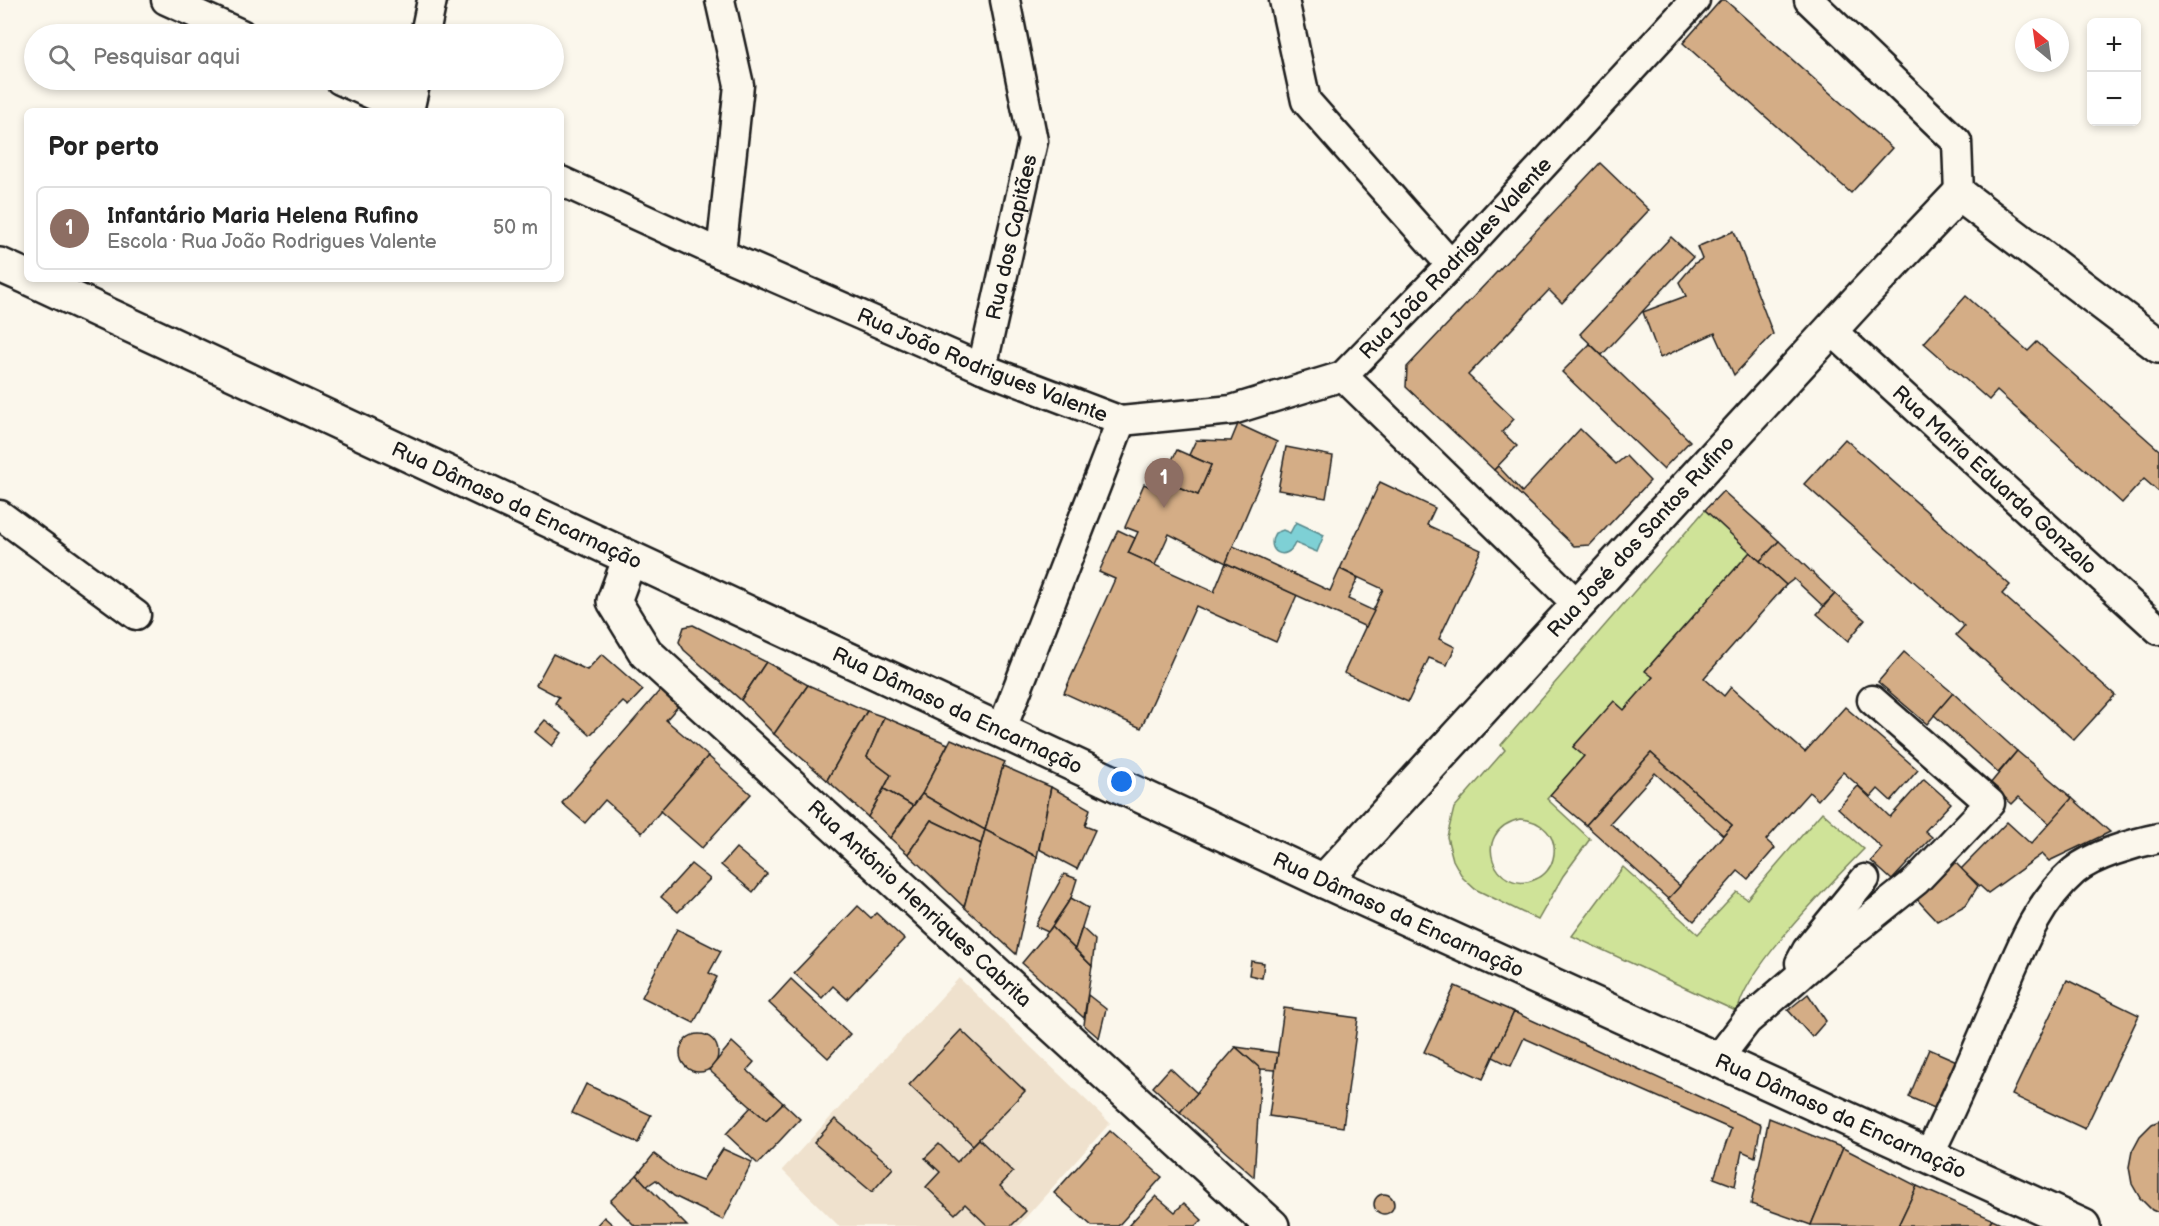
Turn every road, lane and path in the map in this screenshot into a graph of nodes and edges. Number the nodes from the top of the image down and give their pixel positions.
1 (166, 0) edge
2 (432, 0) edge
3 (720, 0) edge
4 (1005, 0) edge
5 (1284, 0) edge
6 (1695, 0) edge
7 (1818, 2) edge
8 (219, 24) edge
9 (427, 24) edge
10 (362, 90) edge
11 (414, 90) edge
12 (402, 108) edge
13 (410, 108) edge
14 (564, 182) edge
15 (1959, 194) junction
16 (721, 254) junction
17 (0, 265) edge
18 (1451, 265) junction
19 (24, 276) edge
20 (38, 282) edge
21 (1831, 330) junction
22 (2159, 346) edge
23 (982, 368) junction
24 (1343, 376) junction
25 (1121, 421) junction
26 (0, 515) edge
27 (630, 558) junction
28 (1578, 605) junction
29 (136, 615) dead end
30 (2159, 630) edge
31 (1872, 700) dead end
32 (1001, 731) junction
33 (2159, 838) edge
34 (1866, 879) dead end
35 (1324, 881) junction
36 (1789, 986) junction
37 (1717, 1060) junction
38 (1928, 1156) junction
39 (1272, 1226) edge
40 (2083, 1226) edge

1 - 8 street
2 - 9 street
3 - 16 street
4 - 23 street, Rua dos Capitães
5 - 18 street
6 - 18 street, Rua João Rodrigues Valente
7 - 15 street
10 - 12 street
11 - 13 street
14 - 16 street, Rua João Rodrigues Valente
15 - 21 main road, Rua José dos Santos Rufino
15 - 22 main road
16 - 23 street, Rua João Rodrigues Valente
17 - 19 main road, Rua Dâmaso da Encarnação
18 - 24 street, Rua João Rodrigues Valente
20 - 27 main road, Rua Dâmaso da Encarnação
21 - 28 main road, Rua José dos Santos Rufino
21 - 30 street, Rua Maria Eduarda Gonzalo
23 - 25 street, Rua João Rodrigues Valente
24 - 25 street, Rua João Rodrigues Valente
24 - 28 street
25 - 32 street
26 - 29 street
27 - 32 main road, Rua Dâmaso da Encarnação
27 - 39 main road, Rua António Henriques Cabrita
28 - 35 main road, Rua José dos Santos Rufino
31 - 36 street
32 - 35 main road, Rua Dâmaso da Encarnação
33 - 38 street
34 - 36 street
35 - 37 main road, Rua Dâmaso da Encarnação
36 - 37 street
37 - 38 main road, Rua Dâmaso da Encarnação
38 - 40 main road, Rua Dâmaso da Encarnação

